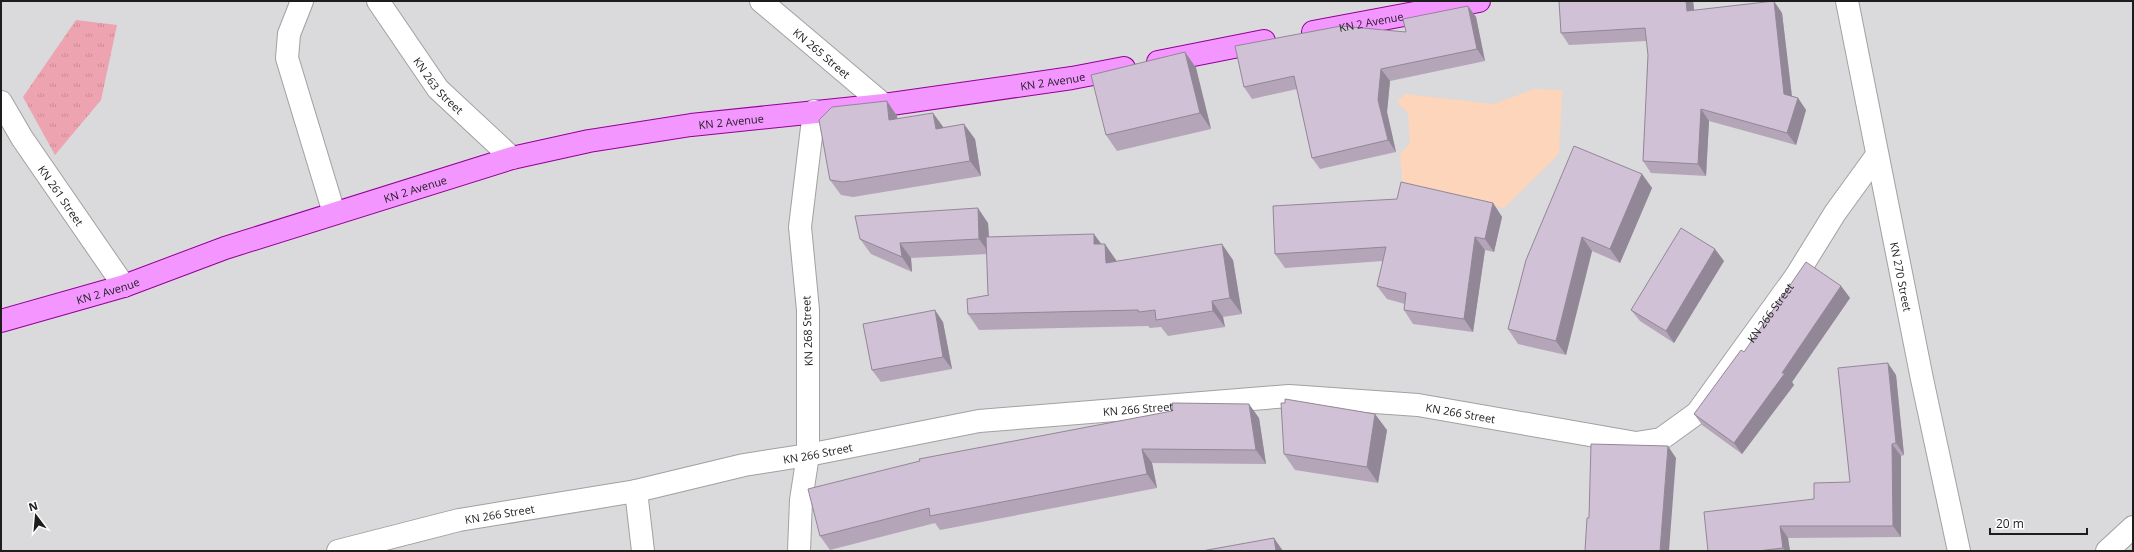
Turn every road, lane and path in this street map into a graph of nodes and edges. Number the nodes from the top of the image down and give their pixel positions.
1 (302, 1) edge
2 (378, 1) edge
3 (761, 1) edge
4 (1479, 1) edge
5 (1847, 1) edge
6 (1, 102) edge
7 (884, 105) junction
8 (814, 111) junction
9 (1877, 155) junction
10 (512, 158) junction
11 (334, 213) junction
12 (124, 286) junction
13 (1, 321) edge
14 (808, 455) junction
15 (636, 491) junction
16 (2133, 527) edge
17 (338, 551) edge
18 (643, 551) edge
19 (799, 551) edge
20 (1959, 551) edge
21 (2107, 551) edge

1 - 11 street
2 - 10 street, KN 263 Street
3 - 7 street, KN 265 Street
4 - 7 main road, KN 2 Avenue
5 - 9 street, KN 270 Street
6 - 12 street, KN 261 Street
7 - 8 main road, KN 2 Avenue
8 - 10 main road, KN 2 Avenue
8 - 14 street, KN 268 Street
9 - 14 street, KN 266 Street
9 - 20 street, KN 270 Street
10 - 11 main road, KN 2 Avenue
11 - 12 main road, KN 2 Avenue
12 - 13 main road, KN 2 Avenue
14 - 15 street, KN 266 Street
14 - 19 street, KN 268 Street
15 - 17 street, KN 266 Street
15 - 18 street
16 - 21 street

